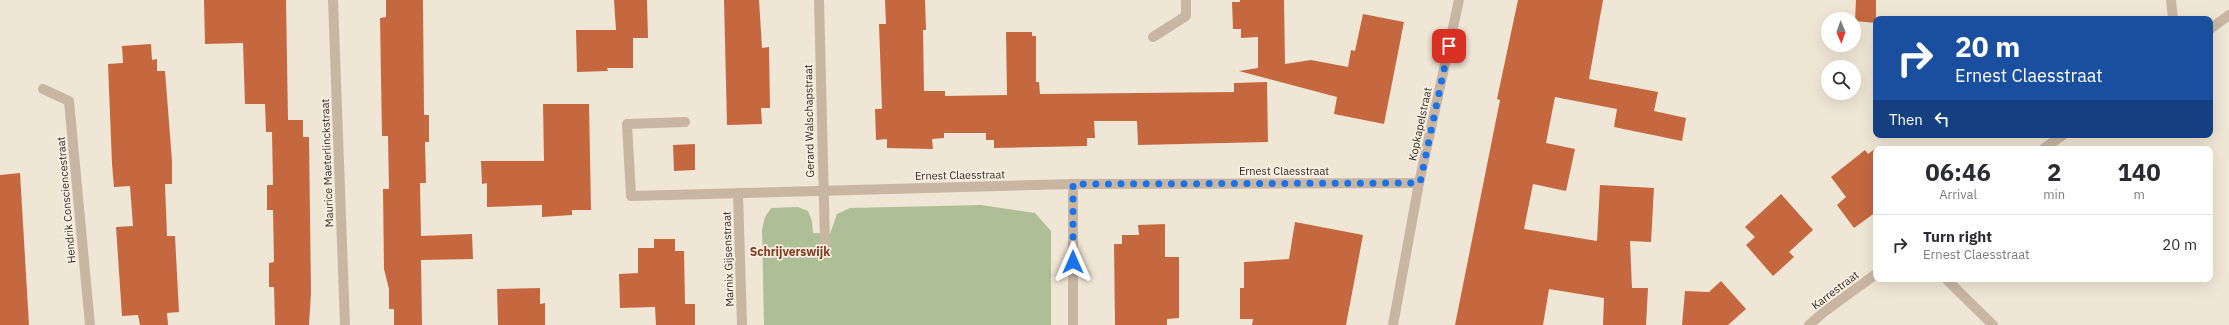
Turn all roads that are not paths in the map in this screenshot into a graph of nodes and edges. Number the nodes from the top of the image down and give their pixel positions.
1 (333, 0) edge
2 (819, 0) edge
3 (1186, 0) edge
4 (1459, 0) edge
5 (2171, 0) edge
6 (2229, 15) edge
7 (2173, 16) edge
8 (2213, 27) edge
9 (1153, 37) dead end
10 (43, 89) dead end
11 (684, 122) dead end
12 (2059, 138) edge
13 (2047, 146) edge
14 (1420, 183) junction
15 (1073, 184) junction
16 (823, 190) junction
17 (738, 193) junction
18 (825, 242) dead end
19 (1873, 276) edge
20 (1949, 282) edge
21 (90, 325) edge
22 (345, 325) edge
23 (742, 325) edge
24 (1072, 325) edge
25 (1393, 325) edge
26 (1809, 325) edge
27 (1993, 325) edge

1 - 22 street, Maurice Maeterlinckstraat
2 - 16 street, Gerard Walschapstraat
3 - 9 street
4 - 14 street, Kopkapelstraat
5 - 7 street
6 - 8 street
10 - 21 street, Hendrik Consciencestraat
11 - 17 street, Ernest Claesstraat
12 - 13 street
14 - 15 street, Ernest Claesstraat
14 - 25 street, Kopkapelstraat
15 - 16 street, Ernest Claesstraat
15 - 24 street
16 - 17 street, Ernest Claesstraat
16 - 18 street, Gerard Walschapstraat
17 - 23 street, Marnix Gijsenstraat
19 - 26 street, Karrestraat
20 - 27 street

